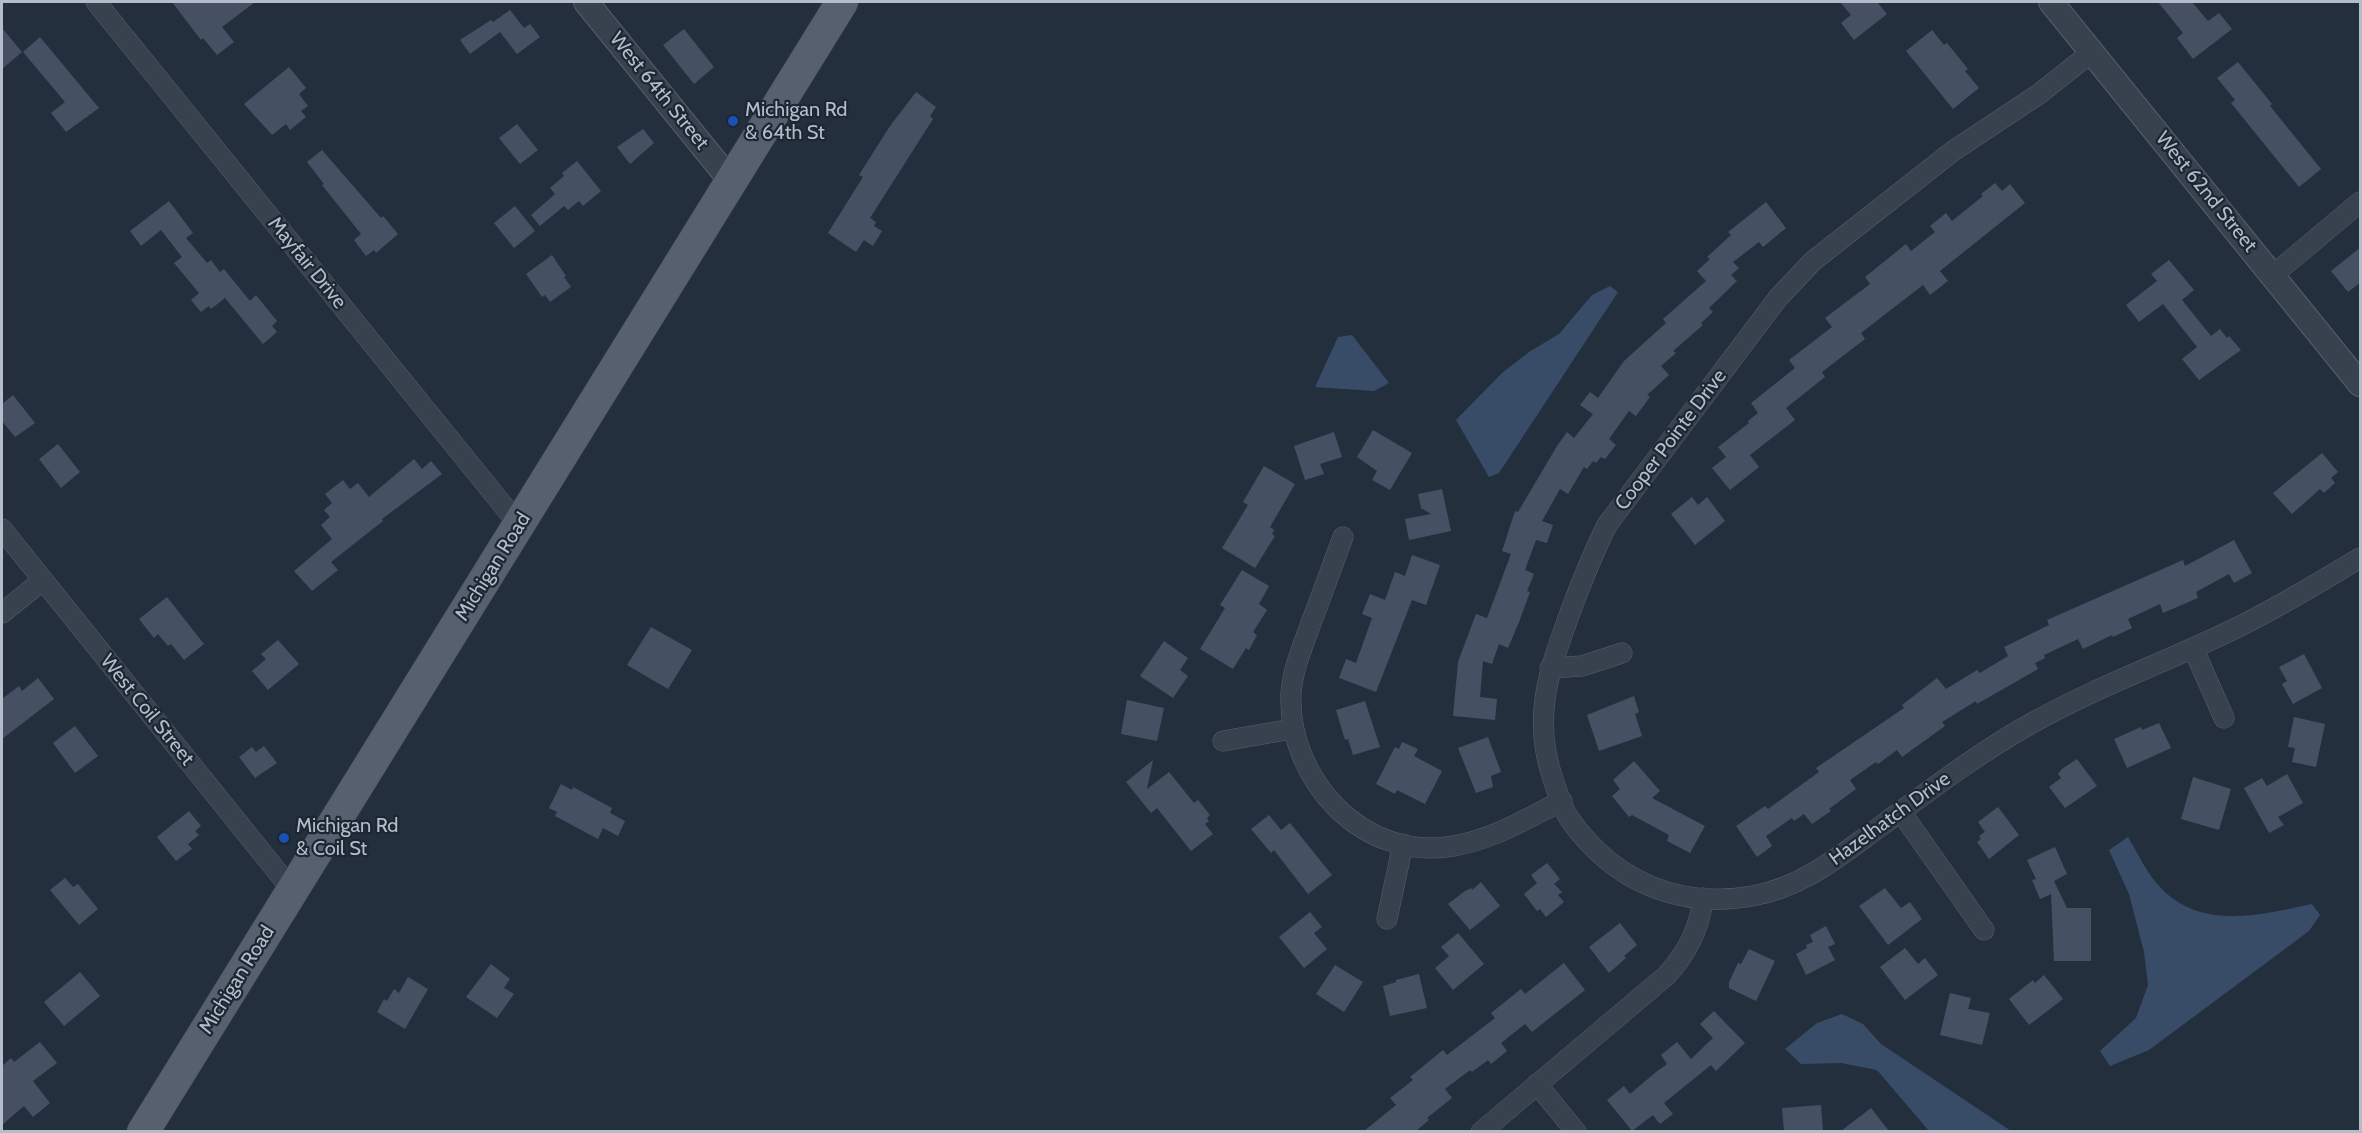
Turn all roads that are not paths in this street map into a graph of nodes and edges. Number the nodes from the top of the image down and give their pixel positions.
1 (96, 2) edge
2 (586, 2) edge
3 (842, 2) edge
4 (2051, 2) edge
5 (2092, 52) junction
6 (731, 181) junction
7 (2361, 202) edge
8 (2273, 275) junction
9 (2361, 384) edge
10 (519, 525) junction
11 (2, 529) edge
12 (1343, 537) dead end
13 (2361, 558) edge
14 (43, 580) junction
15 (2, 613) edge
16 (2193, 648) junction
17 (1622, 653) dead end
18 (1551, 668) junction
19 (2224, 718) dead end
20 (1292, 729) junction
21 (1223, 741) dead end
22 (1562, 801) junction
23 (1900, 812) junction
24 (1403, 844) junction
25 (292, 890) junction
26 (1703, 898) junction
27 (1387, 919) dead end
28 (1984, 930) dead end
29 (1538, 1084) junction
30 (143, 1131) edge
31 (1481, 1131) edge
32 (1576, 1131) edge

1 - 10 street, Mayfair Drive
2 - 6 street, West 64th Street
3 - 6 main road, Michigan Road
4 - 5 street, West 62nd Street
5 - 8 street, West 62nd Street
5 - 18 street, Cooper Pointe Drive
6 - 10 main road, Michigan Road
7 - 8 street
8 - 9 street, West 62nd Street
10 - 25 main road, Michigan Road
11 - 14 street, West Coil Street
12 - 20 street
13 - 16 street, Hazelhatch Drive
14 - 15 street
14 - 25 street, West Coil Street
16 - 19 street
16 - 23 street, Hazelhatch Drive
17 - 18 street
18 - 22 street, Cooper Pointe Drive
20 - 21 street
20 - 24 street
22 - 24 street
22 - 26 street, Cooper Pointe Drive
23 - 26 street, Hazelhatch Drive
23 - 28 street
24 - 27 street
25 - 30 main road, Michigan Road
26 - 29 street
29 - 31 street
29 - 32 street

